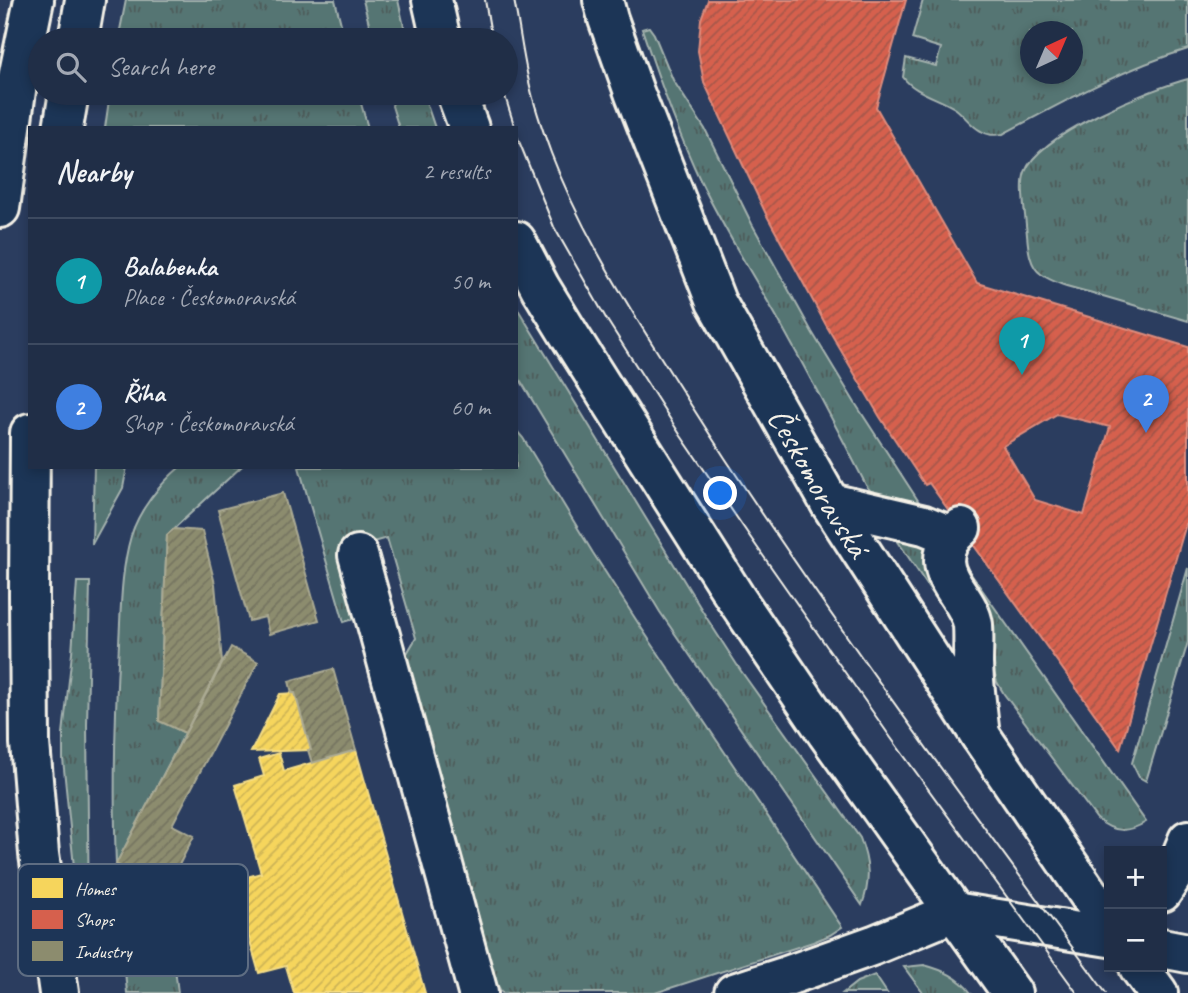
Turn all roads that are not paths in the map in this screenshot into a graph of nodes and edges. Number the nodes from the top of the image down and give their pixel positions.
1 (34, 0) edge
2 (85, 0) edge
3 (432, 0) edge
4 (603, 0) edge
5 (28, 28) edge
6 (80, 28) edge
7 (438, 28) edge
8 (28, 29) edge
9 (67, 105) edge
10 (460, 105) edge
11 (63, 126) edge
12 (468, 126) edge
13 (0, 208) edge
14 (518, 244) edge
15 (30, 469) edge
16 (830, 503) junction
17 (358, 555) dead end
18 (980, 735) junction
19 (1188, 840) edge
20 (40, 864) edge
21 (1167, 884) edge
22 (954, 912) junction
23 (1104, 917) edge
24 (1104, 936) edge
25 (1167, 949) edge
26 (1188, 953) edge
27 (1143, 972) edge
28 (790, 984) edge
29 (478, 993) edge
30 (734, 993) edge
31 (1012, 993) edge
32 (1158, 993) edge

1 - 5 main road
2 - 6 main road
3 - 7 main road
4 - 16 main road, Českomoravská
8 - 13 main road
9 - 11 main road
10 - 12 main road
14 - 22 main road
15 - 20 main road
16 - 18 main road, Českomoravská
16 - 18 main road
17 - 29 main road
18 - 23 main road, Českomoravská
19 - 21 main road
22 - 24 main road
22 - 28 main road
22 - 31 main road
25 - 26 main road
27 - 32 main road
28 - 30 main road

